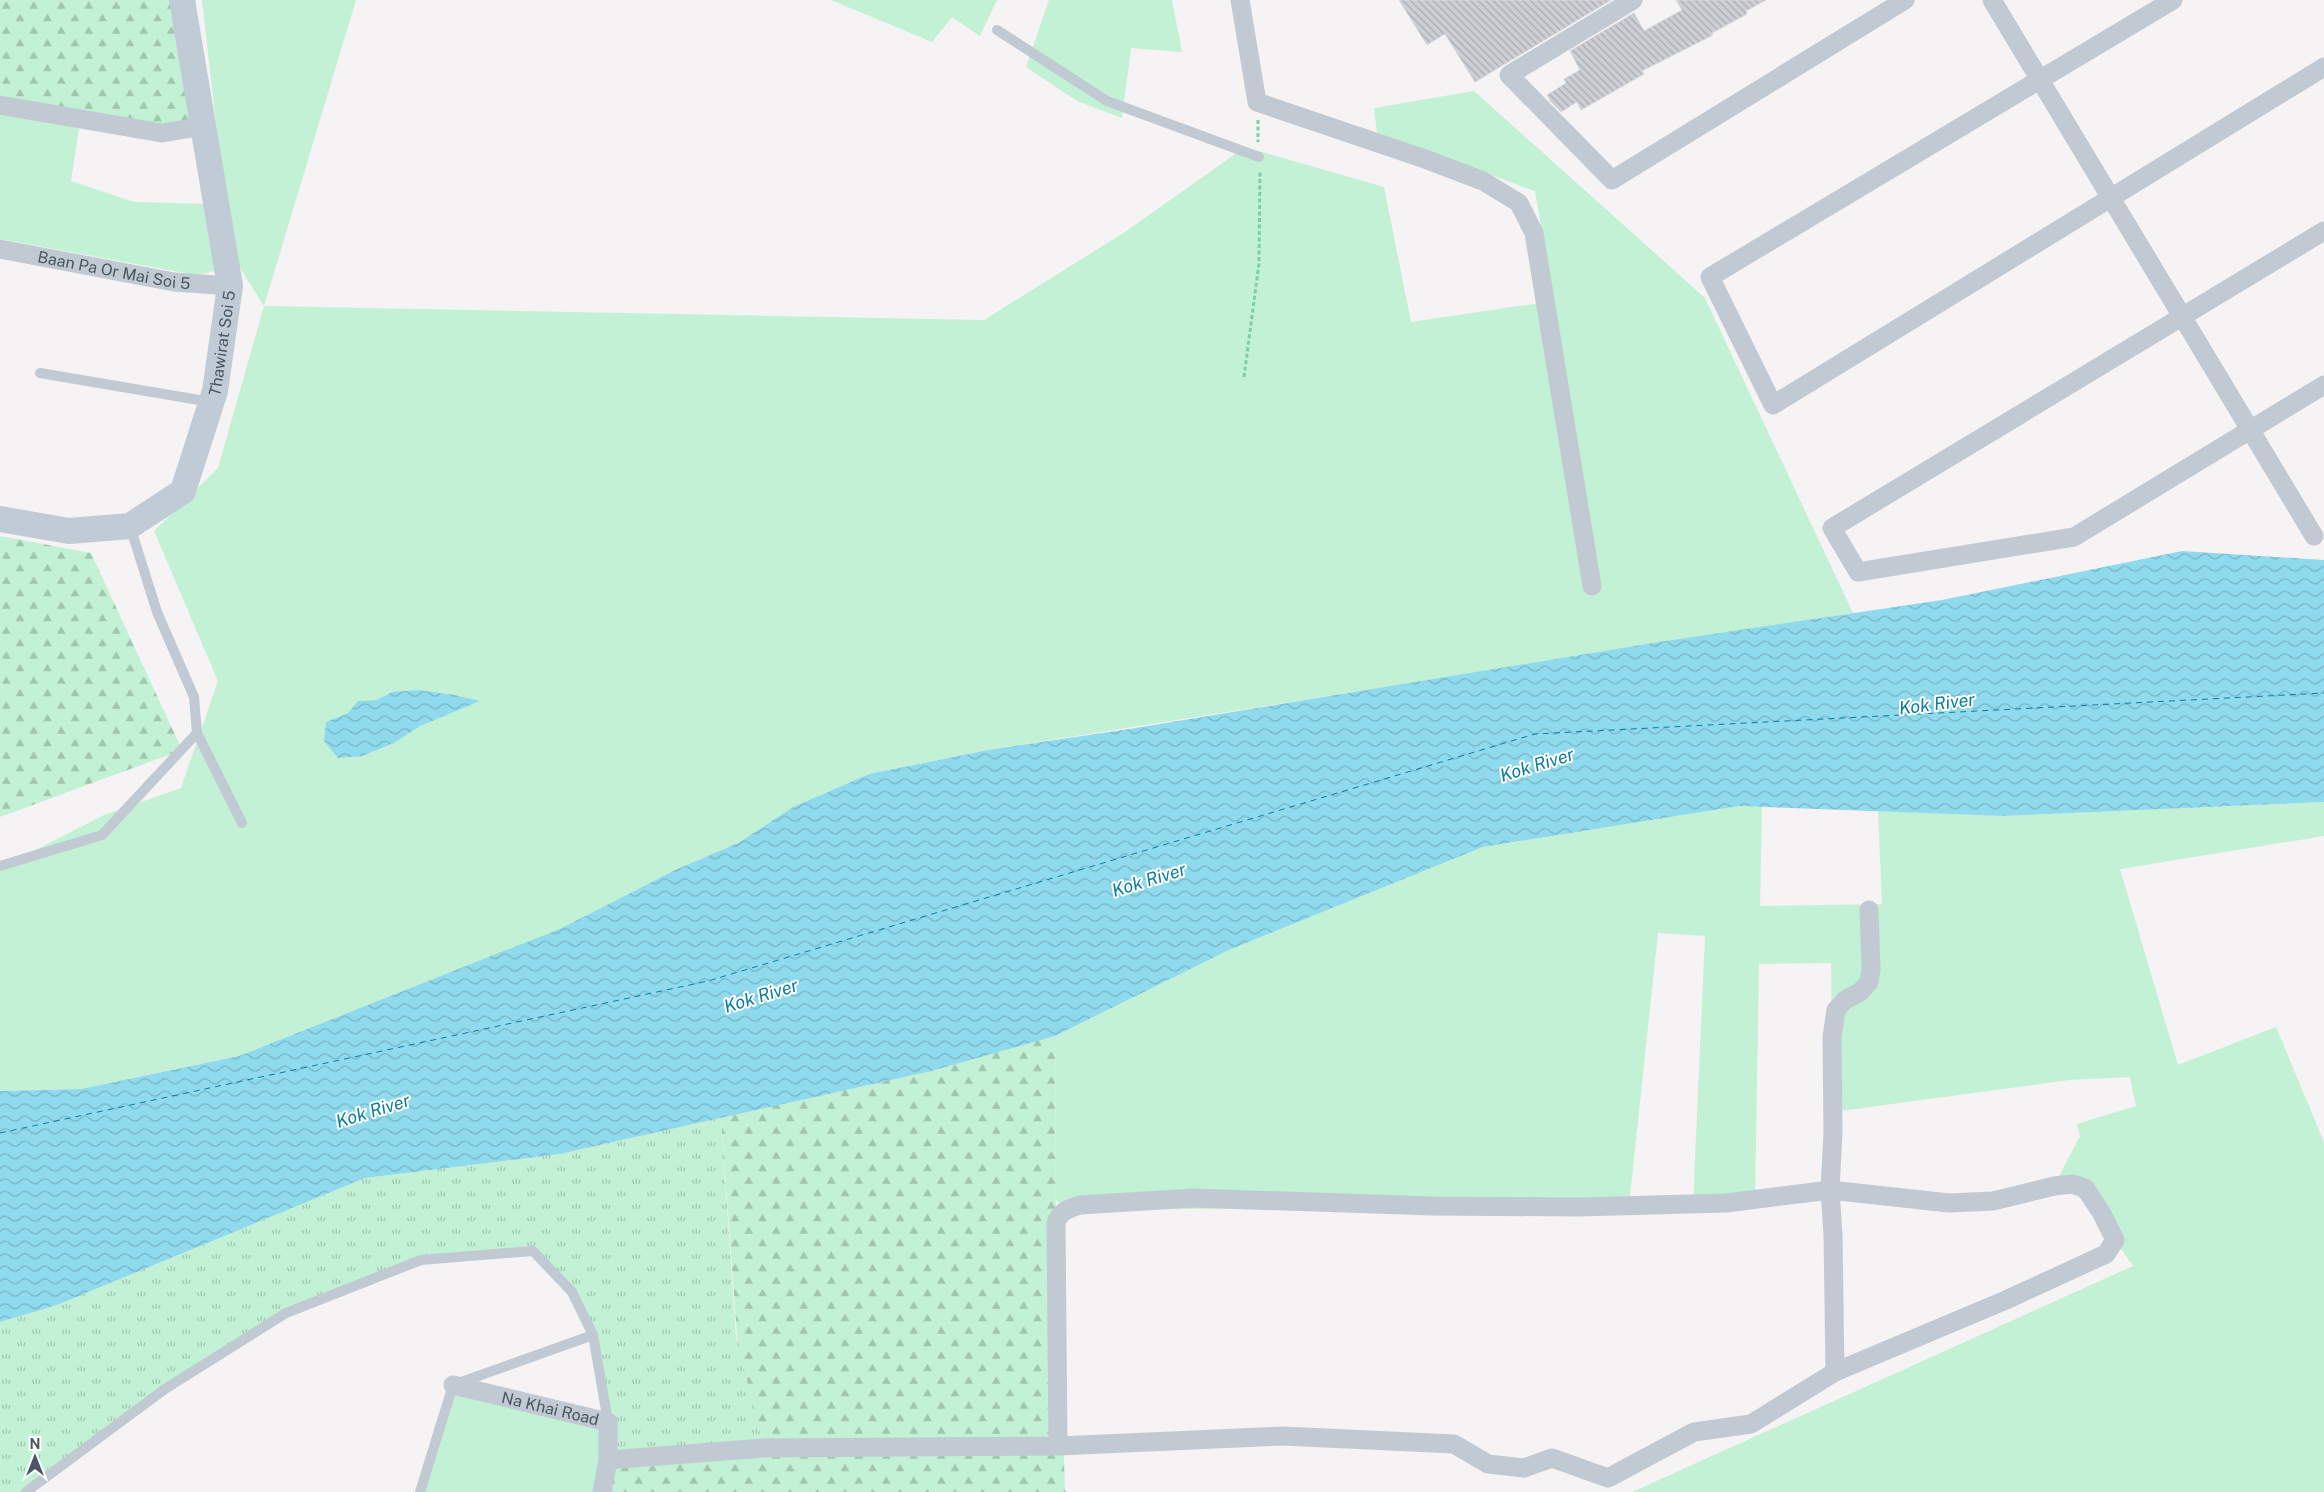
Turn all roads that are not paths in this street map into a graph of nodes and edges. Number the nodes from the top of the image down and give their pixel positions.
1 (182, 0) edge
2 (1240, 0) edge
3 (1633, 0) edge
4 (1905, 0) edge
5 (1992, 0) edge
6 (2172, 0) edge
7 (997, 30) dead end
8 (2324, 67) edge
9 (2040, 80) junction
10 (0, 105) edge
11 (204, 126) junction
12 (1259, 157) road end
13 (2110, 197) junction
14 (2324, 231) edge
15 (0, 249) edge
16 (230, 286) junction
17 (2182, 316) junction
18 (40, 373) dead end
19 (2324, 385) edge
20 (212, 402) junction
21 (2250, 430) junction
22 (0, 519) edge
23 (130, 526) junction
24 (2314, 536) dead end
25 (1592, 586) dead end
26 (198, 733) junction
27 (242, 823) dead end
28 (0, 866) edge
29 (1869, 910) dead end
30 (1830, 1190) junction
31 (593, 1336) junction
32 (1835, 1372) junction
33 (453, 1384) junction
34 (608, 1422) junction
35 (1058, 1446) junction
36 (608, 1460) junction
37 (26, 1492) edge
38 (420, 1492) edge
39 (602, 1492) edge

1 - 11 street, Thawirat Soi 5
2 - 25 street
3 - 4 street
5 - 9 street
6 - 9 street
7 - 12 lane
8 - 13 street
9 - 13 street
9 - 13 street
10 - 11 street
11 - 16 street, Thawirat Soi 5
13 - 17 street
14 - 17 street
15 - 16 street, Baan Pa Or Mai Soi 5
16 - 20 street, Thawirat Soi 5
17 - 21 street
17 - 21 street
18 - 20 lane
19 - 21 street
20 - 23 street, Thawirat Soi 5
21 - 24 street
22 - 23 street, Thawirat Soi 5
23 - 26 lane
26 - 27 lane
26 - 28 lane
29 - 30 street
30 - 32 street
30 - 32 street
30 - 35 street
31 - 33 lane
31 - 34 lane
31 - 37 lane
32 - 35 street
33 - 34 street, Na Khai Road
33 - 38 lane
34 - 36 street, Na Khai Road
35 - 36 street
36 - 39 street, Na Khai Road

